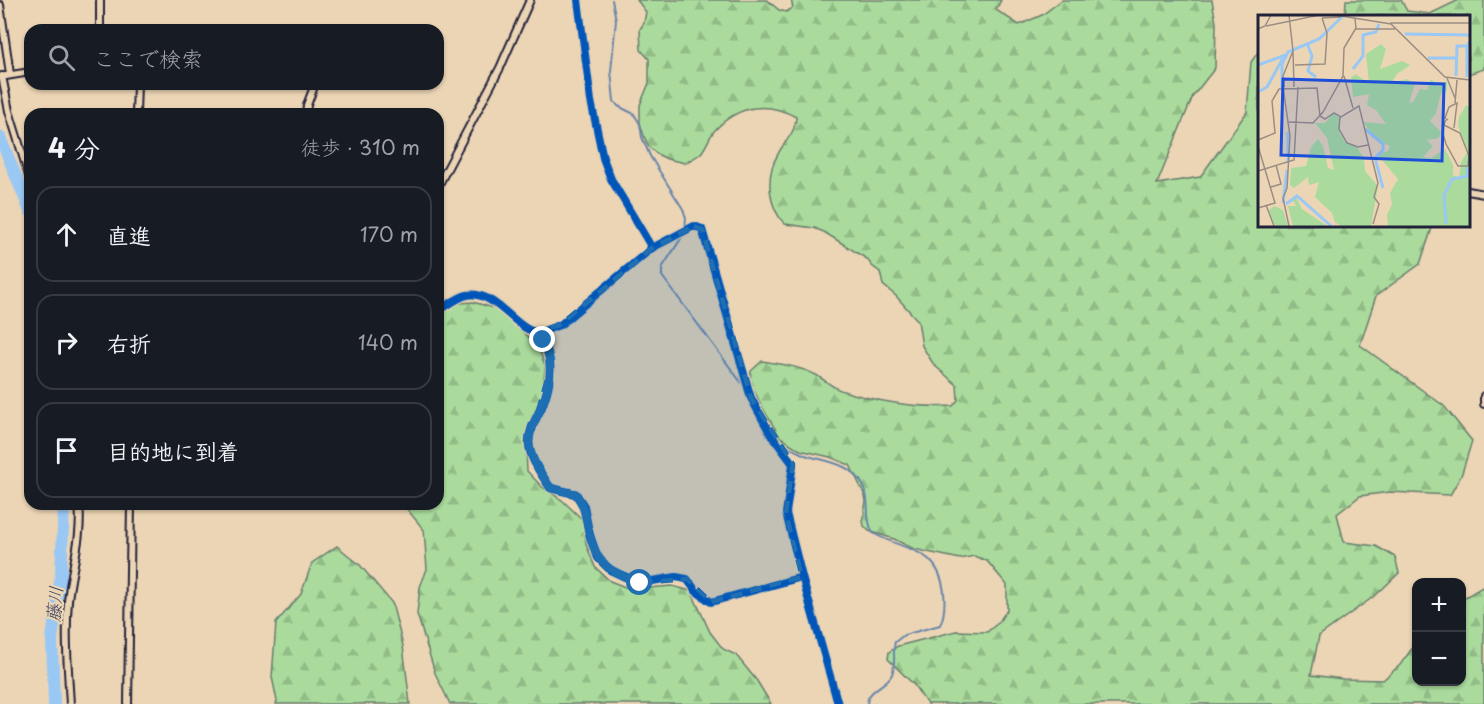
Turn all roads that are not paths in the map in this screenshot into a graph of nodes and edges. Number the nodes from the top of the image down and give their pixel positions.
1 (100, 0) edge
2 (530, 0) edge
3 (578, 0) edge
4 (0, 5) edge
5 (100, 24) edge
6 (24, 73) edge
7 (10, 74) junction
8 (1, 77) edge
9 (136, 90) edge
10 (313, 90) edge
11 (136, 108) edge
12 (307, 108) edge
13 (24, 160) edge
14 (444, 175) edge
15 (1469, 191) edge
16 (1484, 194) edge
17 (652, 248) junction
18 (444, 308) edge
19 (536, 332) junction
20 (1484, 396) edge
21 (1484, 404) edge
22 (80, 510) edge
23 (131, 510) edge
24 (802, 577) junction
25 (70, 704) edge
26 (128, 704) edge
27 (838, 704) edge

1 - 5 street
2 - 14 street
3 - 17 street
4 - 7 street
6 - 7 street
7 - 8 street
8 - 13 street
9 - 11 street
10 - 12 street
15 - 16 street
17 - 19 street
17 - 24 street
18 - 19 street
19 - 24 street
20 - 21 street
22 - 25 street
23 - 26 street
24 - 27 street

